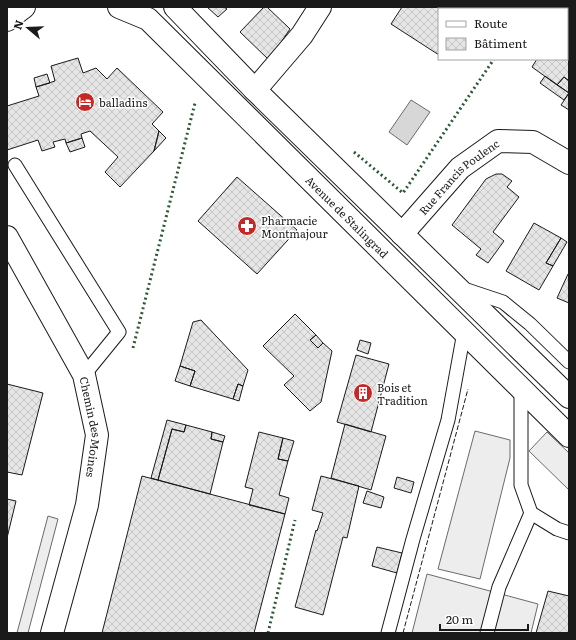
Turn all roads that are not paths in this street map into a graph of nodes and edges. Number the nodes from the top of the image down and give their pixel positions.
1 (24, 7) edge
2 (119, 7) edge
3 (175, 7) edge
4 (320, 7) edge
5 (7, 20) edge
6 (256, 90) junction
7 (224, 94) junction
8 (258, 118) junction
9 (569, 163) edge
10 (14, 165) dead end
11 (321, 171) junction
12 (344, 177) junction
13 (328, 198) junction
14 (353, 223) junction
15 (402, 234) junction
16 (7, 237) edge
17 (413, 281) junction
18 (456, 287) junction
19 (464, 332) junction
20 (569, 362) edge
21 (84, 375) junction
22 (522, 389) junction
23 (569, 398) edge
24 (569, 436) edge
25 (530, 513) junction
26 (569, 533) edge
27 (52, 633) edge
28 (388, 633) edge
29 (487, 633) edge

1 - 5 main road
2 - 7 main road, Avenue de Stalingrad
3 - 6 main road
4 - 6 main road
6 - 7 main road
6 - 8 main road
6 - 12 main road
7 - 8 main road, Avenue de Stalingrad
8 - 11 main road
8 - 13 main road, Avenue de Stalingrad
9 - 15 main road, Rue Francis Poulenc
10 - 21 lane
11 - 12 main road
11 - 13 main road
12 - 15 main road
13 - 14 main road, Avenue de Stalingrad
14 - 15 main road
14 - 17 main road, Avenue de Stalingrad
15 - 17 main road
15 - 18 main road
16 - 21 main road, Chemin des Moines
17 - 19 main road, Avenue de Stalingrad
18 - 20 lane
18 - 23 main road
19 - 22 main road, Avenue de Stalingrad
19 - 28 lane
21 - 27 main road, Chemin des Moines
22 - 24 main road, Avenue de Stalingrad
22 - 25 lane
25 - 26 lane
25 - 29 lane

